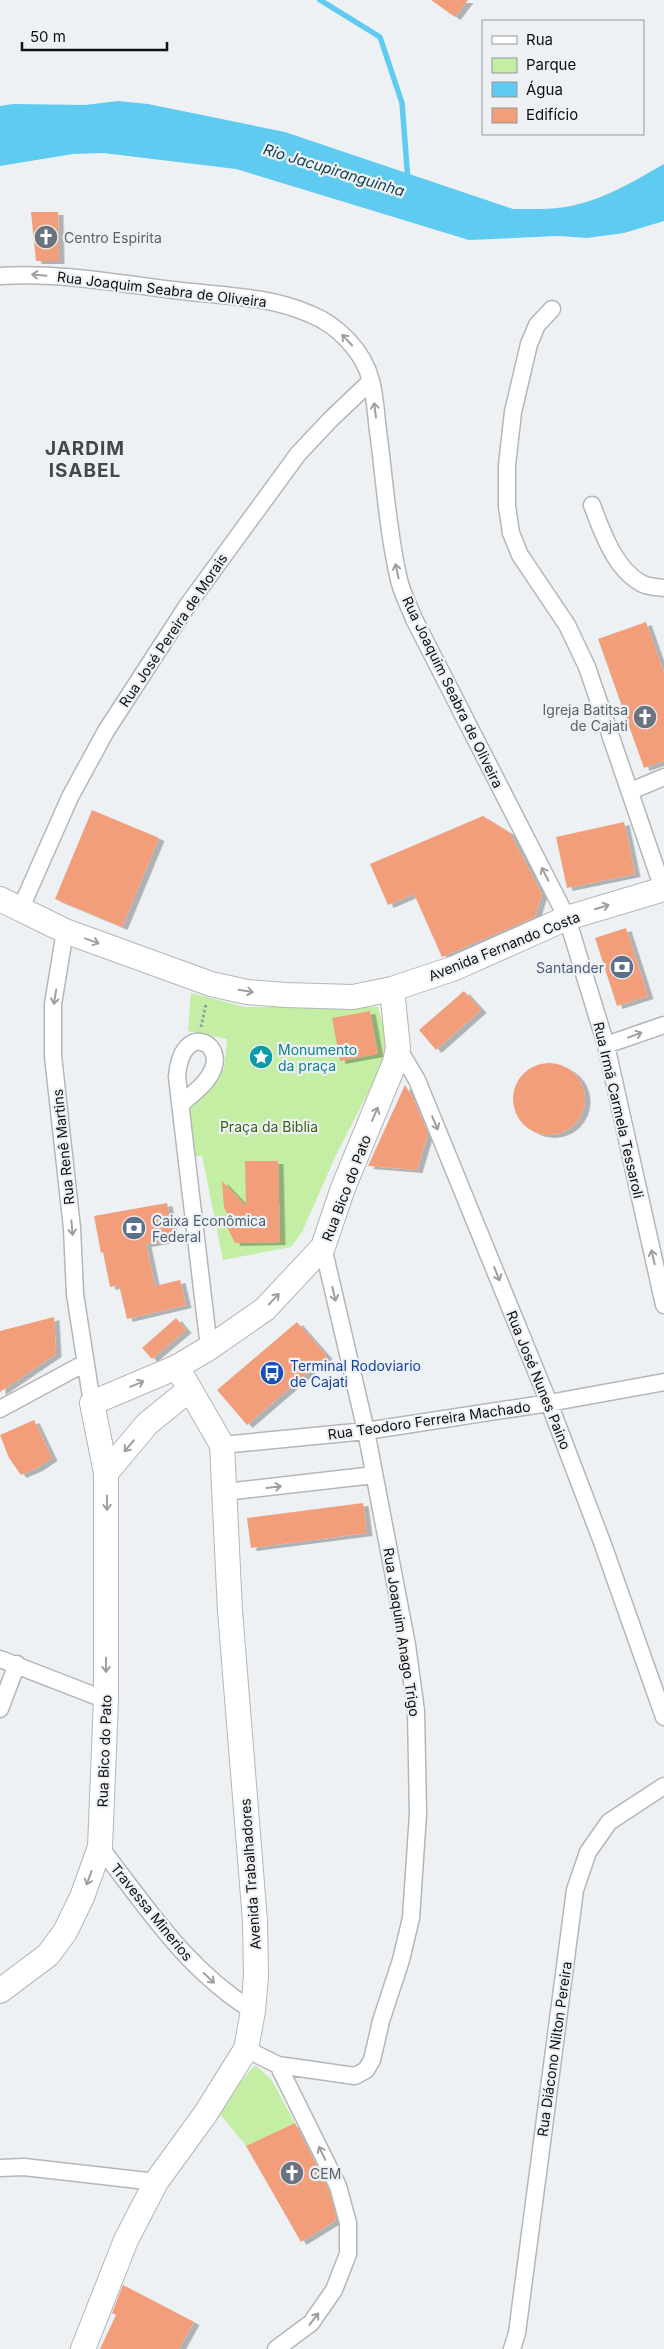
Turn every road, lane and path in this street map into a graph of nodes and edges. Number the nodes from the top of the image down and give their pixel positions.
1 (0, 276) edge
2 (552, 309) dead end
3 (371, 381) junction
4 (592, 505) dead end
5 (664, 588) edge
6 (664, 777) edge
7 (631, 791) junction
8 (664, 889) edge
9 (10, 904) edge
10 (567, 918) junction
11 (65, 931) junction
12 (211, 984) junction
13 (392, 989) junction
14 (664, 1025) edge
15 (197, 1042) junction
16 (606, 1045) junction
17 (398, 1048) junction
18 (181, 1104) junction
19 (323, 1247) junction
20 (664, 1305) edge
21 (209, 1348) junction
22 (85, 1363) junction
23 (177, 1367) junction
24 (664, 1382) edge
25 (190, 1389) junction
26 (92, 1403) junction
27 (549, 1403) junction
28 (0, 1409) edge
29 (366, 1431) junction
30 (222, 1445) junction
31 (106, 1473) junction
32 (374, 1475) junction
33 (225, 1492) junction
34 (0, 1659) edge
35 (17, 1664) junction
36 (106, 1700) junction
37 (0, 1709) edge
38 (664, 1717) edge
39 (664, 1786) edge
40 (100, 1846) junction
41 (0, 1991) edge
42 (253, 2011) junction
43 (246, 2049) junction
44 (278, 2064) junction
45 (0, 2168) edge
46 (156, 2182) junction
47 (83, 2349) edge
48 (276, 2349) edge
49 (512, 2349) edge

3 -> 1 street, Rua Joaquim Seabra de Oliveira
2 - 7 street
3 - 9 street, Rua José Pereira de Morais
10 -> 3 street, Rua Joaquim Seabra de Oliveira
4 - 5 street
6 - 7 street
7 - 8 street
10 -> 8 street, Avenida Fernando Costa
9 - 11 street, Avenida Fernando Costa
10 - 13 street, Avenida Fernando Costa
10 - 16 street, Rua Irmã Carmela Tessaroli
11 -> 12 street, Avenida Fernando Costa
11 -> 22 street, Rua Renê Martins
12 -> 13 street, Avenida Fernando Costa
12 - 15 path
13 - 17 street, Rua Bico do Pato
16 -> 14 street
15 - 18 street
15 - 18 street
20 -> 16 street, Rua Irmã Carmela Tessaroli
19 -> 17 street, Rua Bico do Pato
17 -> 27 street, Rua José Nunes Paino
18 - 21 street
21 -> 19 street, Rua Bico do Pato
19 -> 29 street, Rua Joaquim Anago Trigo
21 - 23 street, Rua Bico do Pato
22 - 26 street, Rua Renê Martins
22 - 28 street
23 - 25 street, Avenida Trabalhadores
26 -> 23 street, Rua Bico do Pato
24 - 27 street, Rua Teodoro Ferreira Machado
25 - 30 street, Avenida Trabalhadores
25 -> 31 street
26 - 31 street, Rua Bico do Pato
27 - 29 street, Rua Teodoro Ferreira Machado
27 - 38 street, Rua José Nunes Paino
29 - 30 street, Rua Teodoro Ferreira Machado
29 - 32 street, Rua Joaquim Anago Trigo
30 - 33 street, Avenida Trabalhadores
31 -> 36 street, Rua Bico do Pato
33 -> 32 street
32 - 44 street, Rua Joaquim Anago Trigo
33 - 42 street, Avenida Trabalhadores
34 - 35 street
35 - 36 street
35 - 37 street
36 - 40 street, Rua Bico do Pato
39 - 49 street, Rua Diácono Nilton Pereira
40 -> 41 street, Rua Bico do Pato
40 -> 42 street, Travessa Minerios
42 - 43 street, Avenida Trabalhadores
43 - 44 street, Rua Joaquim Anago Trigo
43 - 46 street, Avenida Trabalhadores
48 -> 44 street
45 - 46 street
46 - 47 street, Avenida Trabalhadores

